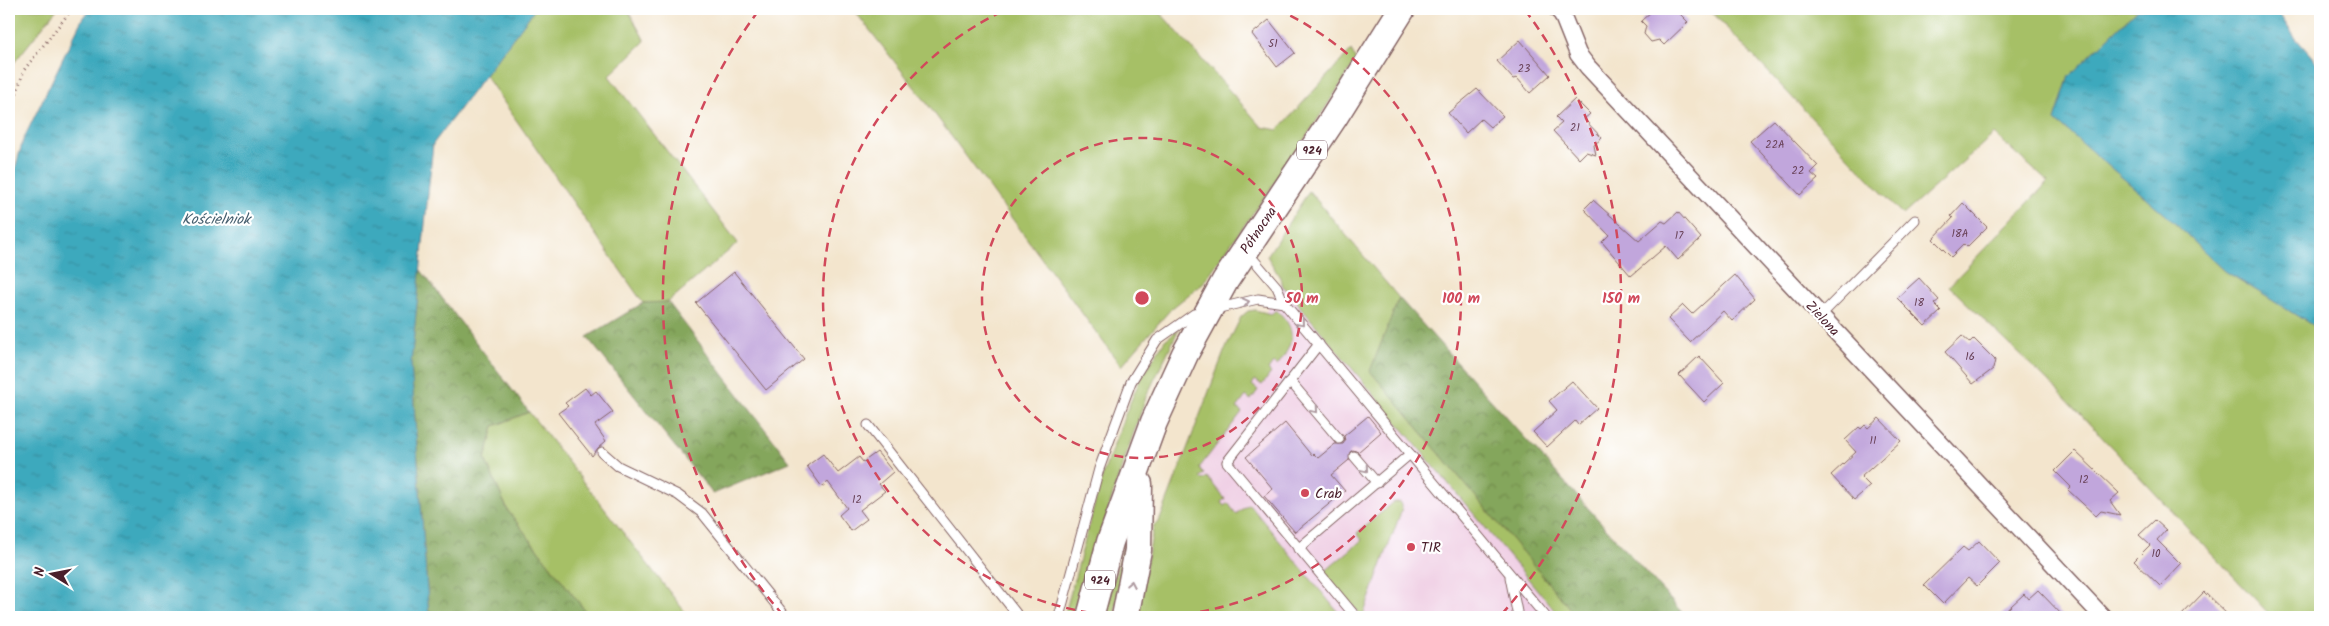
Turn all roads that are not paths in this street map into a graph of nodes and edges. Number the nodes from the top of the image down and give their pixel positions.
1 (1402, 9) edge
2 (1558, 9) edge
3 (1915, 220) dead end
4 (1245, 250) junction
5 (1284, 303) junction
6 (1208, 311) junction
7 (1821, 315) junction
8 (1318, 344) junction
9 (1290, 381) junction
10 (868, 426) dead end
11 (1339, 439) dead end
12 (602, 452) dead end
13 (1410, 454) junction
14 (1354, 456) dead end
15 (1139, 465) junction
16 (1377, 483) junction
17 (1298, 549) junction
18 (1510, 574) junction
19 (786, 617) edge
20 (1019, 617) edge
21 (1059, 617) edge
22 (1090, 617) edge
23 (1125, 617) edge
24 (1356, 617) edge
25 (1518, 617) edge
26 (1546, 617) edge
27 (2104, 617) edge

1 - 4 main road, Północna / 924
2 - 7 street, Zielona
3 - 7 lane
4 - 5 lane
4 - 6 main road, Północna / 924
6 -> 5 lane
5 -> 8 lane
6 - 15 main road, Północna / 924
6 - 21 lane
7 - 27 street, Zielona
8 - 9 lane
8 - 13 lane
9 -> 11 lane
9 - 17 lane
10 - 20 lane
12 - 19 lane
13 - 16 lane
13 - 18 lane
14 -> 16 lane
15 - 22 main road, Północna / 924
23 -> 15 main road, Północna / 924
16 - 17 lane
17 - 24 lane
18 - 25 lane
18 - 26 lane

